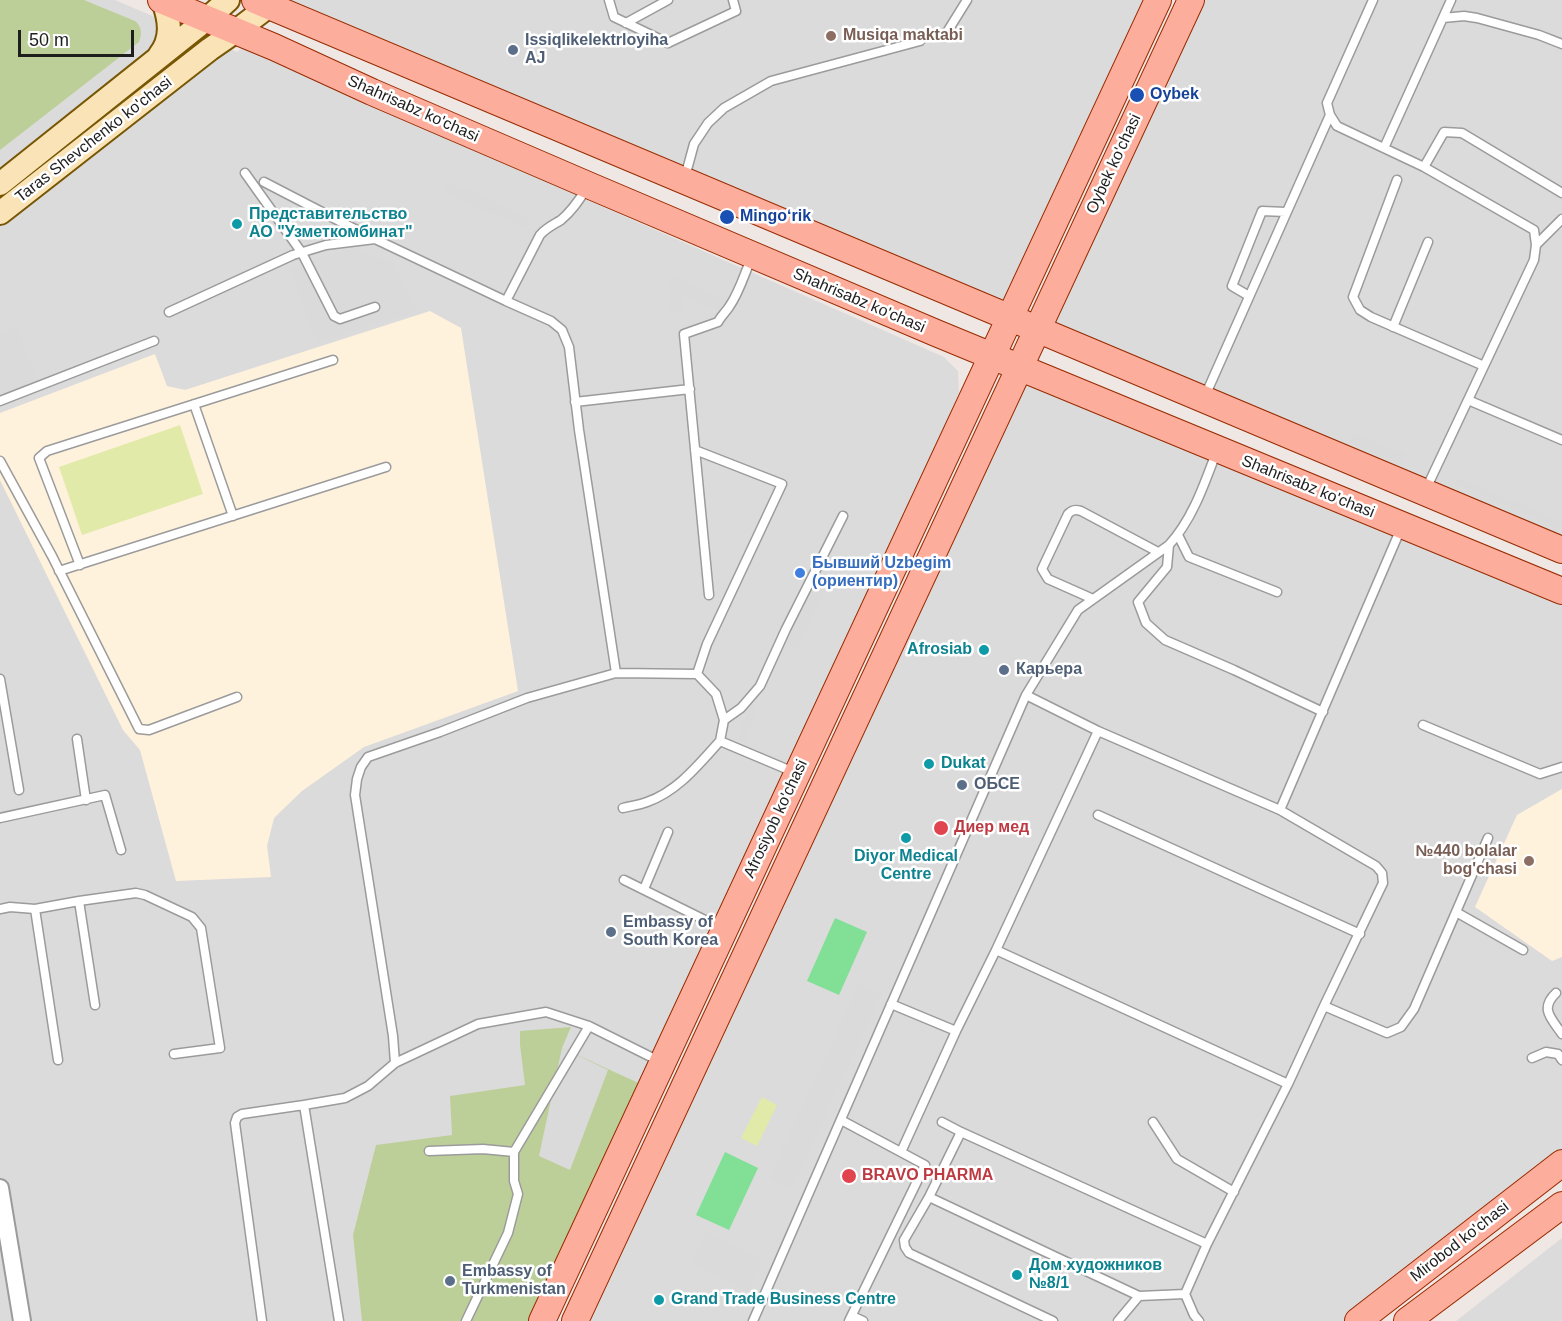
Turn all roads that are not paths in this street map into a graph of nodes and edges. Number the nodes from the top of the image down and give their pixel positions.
1 (162, 0) edge
2 (228, 0) edge
3 (609, 0) edge
4 (668, 0) edge
5 (733, 0) edge
6 (968, 0) edge
7 (1191, 0) edge
8 (1372, 0) edge
9 (1451, 0) edge
10 (265, 2) edge
11 (1153, 2) edge
12 (1443, 18) junction
13 (207, 19) junction
14 (626, 23) junction
15 (236, 32) junction
16 (944, 37) dead end
17 (920, 41) dead end
18 (1562, 44) edge
19 (157, 59) junction
20 (1330, 115) junction
21 (1384, 148) junction
22 (1424, 167) junction
23 (245, 173) dead end
24 (684, 180) junction
25 (1398, 180) dead end
26 (264, 182) dead end
27 (0, 184) edge
28 (588, 185) junction
29 (1562, 193) edge
30 (1286, 212) junction
31 (0, 213) edge
32 (1562, 219) edge
33 (375, 239) junction
34 (1428, 242) dead end
35 (1536, 245) junction
36 (302, 253) junction
37 (752, 256) junction
38 (1249, 297) junction
39 (506, 301) junction
40 (375, 307) dead end
41 (169, 312) dead end
42 (1010, 317) junction
43 (1393, 327) junction
44 (1038, 329) junction
45 (154, 341) dead end
46 (992, 356) junction
47 (333, 360) dead end
48 (1484, 366) junction
49 (1019, 368) junction
50 (690, 389) junction
51 (1203, 399) junction
52 (1468, 400) junction
53 (0, 401) edge
54 (575, 402) junction
55 (194, 404) junction
56 (1562, 440) edge
57 (695, 450) junction
58 (1218, 450) junction
59 (0, 461) edge
60 (386, 467) dead end
61 (1425, 493) junction
62 (233, 516) junction
63 (843, 516) dead end
64 (1402, 526) junction
65 (1178, 535) junction
66 (1169, 545) junction
67 (1562, 550) edge
68 (1158, 552) junction
69 (80, 565) junction
70 (59, 571) junction
71 (1562, 591) edge
72 (1277, 592) dead end
73 (709, 595) dead end
74 (1093, 599) junction
75 (616, 673) junction
76 (696, 674) junction
77 (0, 679) edge
78 (1026, 695) junction
79 (237, 697) dead end
80 (1323, 712) junction
81 (724, 720) junction
82 (1423, 725) dead end
83 (1098, 731) junction
84 (76, 739) dead end
85 (720, 741) junction
86 (1562, 767) edge
87 (798, 774) junction
88 (19, 790) dead end
89 (86, 800) junction
90 (623, 808) dead end
91 (1280, 810) junction
92 (1098, 815) dead end
93 (0, 818) edge
94 (668, 832) dead end
95 (1488, 838) dead end
96 (122, 850) dead end
97 (624, 880) dead end
98 (644, 890) junction
99 (79, 901) junction
100 (0, 909) edge
101 (35, 909) junction
102 (1456, 912) junction
103 (724, 929) junction
104 (1360, 934) junction
105 (996, 950) junction
106 (1523, 950) dead end
107 (1556, 993) dead end
108 (891, 1004) junction
109 (95, 1005) dead end
110 (1324, 1006) junction
111 (589, 1026) junction
112 (956, 1031) junction
113 (1562, 1034) edge
114 (174, 1054) dead end
115 (1532, 1058) dead end
116 (58, 1060) dead end
117 (1562, 1060) edge
118 (395, 1062) junction
119 (663, 1063) junction
120 (1288, 1084) junction
121 (304, 1105) junction
122 (841, 1120) junction
123 (942, 1122) dead end
124 (1153, 1122) dead end
125 (961, 1132) junction
126 (429, 1151) dead end
127 (514, 1152) junction
128 (901, 1152) junction
129 (1562, 1163) edge
130 (0, 1188) edge
131 (1234, 1192) junction
132 (929, 1197) junction
133 (1562, 1204) edge
134 (1208, 1244) junction
135 (1185, 1294) junction
136 (1140, 1296) junction
137 (851, 1318) edge
138 (22, 1321) edge
139 (262, 1321) edge
140 (339, 1321) edge
141 (466, 1321) edge
142 (543, 1321) edge
143 (575, 1321) edge
144 (753, 1321) edge
145 (863, 1321) edge
146 (1053, 1321) edge
147 (1118, 1321) edge
148 (1199, 1321) edge
149 (1358, 1321) edge
150 (1407, 1321) edge

1 - 13 main road, Shahrisabz ko'chasi
1 - 19 main road, Taras Shevchenko ko'chasi
2 - 13 main road, Taras Shevchenko ko'chasi
3 - 14 lane
4 - 14 lane
5 - 14 lane
6 - 16 lane
7 - 44 main road, Oybek ko'chasi
8 - 20 lane
9 - 12 lane
10 - 15 main road, Taras Shevchenko ko'chasi
10 - 24 main road
11 - 42 main road, Oybek ko'chasi
12 - 18 lane
12 - 21 lane
13 - 15 main road, Shahrisabz ko'chasi
13 - 19 main road, Taras Shevchenko ko'chasi
15 - 28 main road, Shahrisabz ko'chasi
15 - 31 main road, Taras Shevchenko ko'chasi
17 - 24 lane
19 - 27 main road, Taras Shevchenko ko'chasi
20 - 21 lane
20 - 30 lane
21 - 22 lane
22 - 29 lane
22 - 35 lane
23 - 36 lane
24 - 42 main road
25 - 43 lane
26 - 33 lane
28 - 37 main road, Shahrisabz ko'chasi
28 - 39 lane
30 - 38 lane
30 - 38 lane
32 - 35 lane
33 - 36 lane
33 - 39 lane
34 - 43 lane
35 - 48 lane
36 - 40 lane
36 - 41 lane
37 - 46 main road, Shahrisabz ko'chasi
37 - 50 lane
38 - 51 lane
39 - 54 lane
42 - 44 main road
42 - 46 main road, Afrosiyob ko'chasi
43 - 48 lane
44 - 49 main road, Afrosiyob ko'chasi
44 - 51 main road
45 - 53 lane
46 - 49 main road, Shahrisabz ko'chasi
46 - 87 main road, Afrosiyob ko'chasi
47 - 55 lane
48 - 52 lane
49 - 58 main road, Shahrisabz ko'chasi
49 - 143 main road, Afrosiyob ko'chasi
50 - 54 lane
50 - 57 lane
51 - 61 main road
52 - 56 lane
52 - 61 lane
54 - 75 lane
55 - 62 lane
55 - 69 lane
57 - 73 lane
57 - 76 lane
58 - 64 main road, Shahrisabz ko'chasi
58 - 65 lane
59 - 70 lane
60 - 62 lane
61 - 67 main road
62 - 69 lane
63 - 81 lane
64 - 71 main road, Shahrisabz ko'chasi
64 - 80 lane
65 - 66 lane
65 - 72 lane
66 - 68 lane
66 - 80 lane
68 - 74 lane
68 - 74 lane
69 - 70 lane
70 - 79 lane
74 - 78 lane
75 - 76 lane
75 - 118 lane
76 - 81 lane
77 - 88 lane
78 - 83 lane
78 - 108 lane
80 - 91 lane
81 - 85 lane
82 - 86 lane
83 - 91 lane
83 - 105 lane
84 - 89 lane
85 - 87 lane
85 - 90 lane
87 - 103 main road, Afrosiyob ko'chasi
89 - 93 lane
89 - 96 lane
91 - 104 lane
92 - 104 lane
94 - 98 lane
95 - 102 lane
97 - 98 lane
98 - 103 lane
99 - 101 lane
99 - 109 lane
99 - 114 lane
100 - 101 lane
101 - 116 lane
102 - 106 lane
102 - 110 lane
103 - 119 main road, Afrosiyob ko'chasi
104 - 110 lane
105 - 112 lane
105 - 120 lane
107 - 113 lane
108 - 112 lane
108 - 122 lane
110 - 120 lane
111 - 118 lane
111 - 119 lane
111 - 127 lane
112 - 128 lane
115 - 117 lane
118 - 121 lane
119 - 142 main road, Afrosiyob ko'chasi
120 - 131 lane
121 - 139 lane
121 - 140 lane
122 - 128 lane
122 - 144 lane
123 - 125 lane
124 - 131 lane
125 - 132 lane
125 - 134 lane
126 - 127 lane
127 - 141 lane
128 - 137 lane
129 - 149 main road, Mirobod ko'chasi
130 - 138 street
131 - 134 lane
132 - 136 lane
132 - 146 lane
133 - 150 main road, Mirobod ko'chasi
134 - 135 lane
135 - 136 lane
135 - 148 lane
136 - 147 lane
137 - 145 lane

